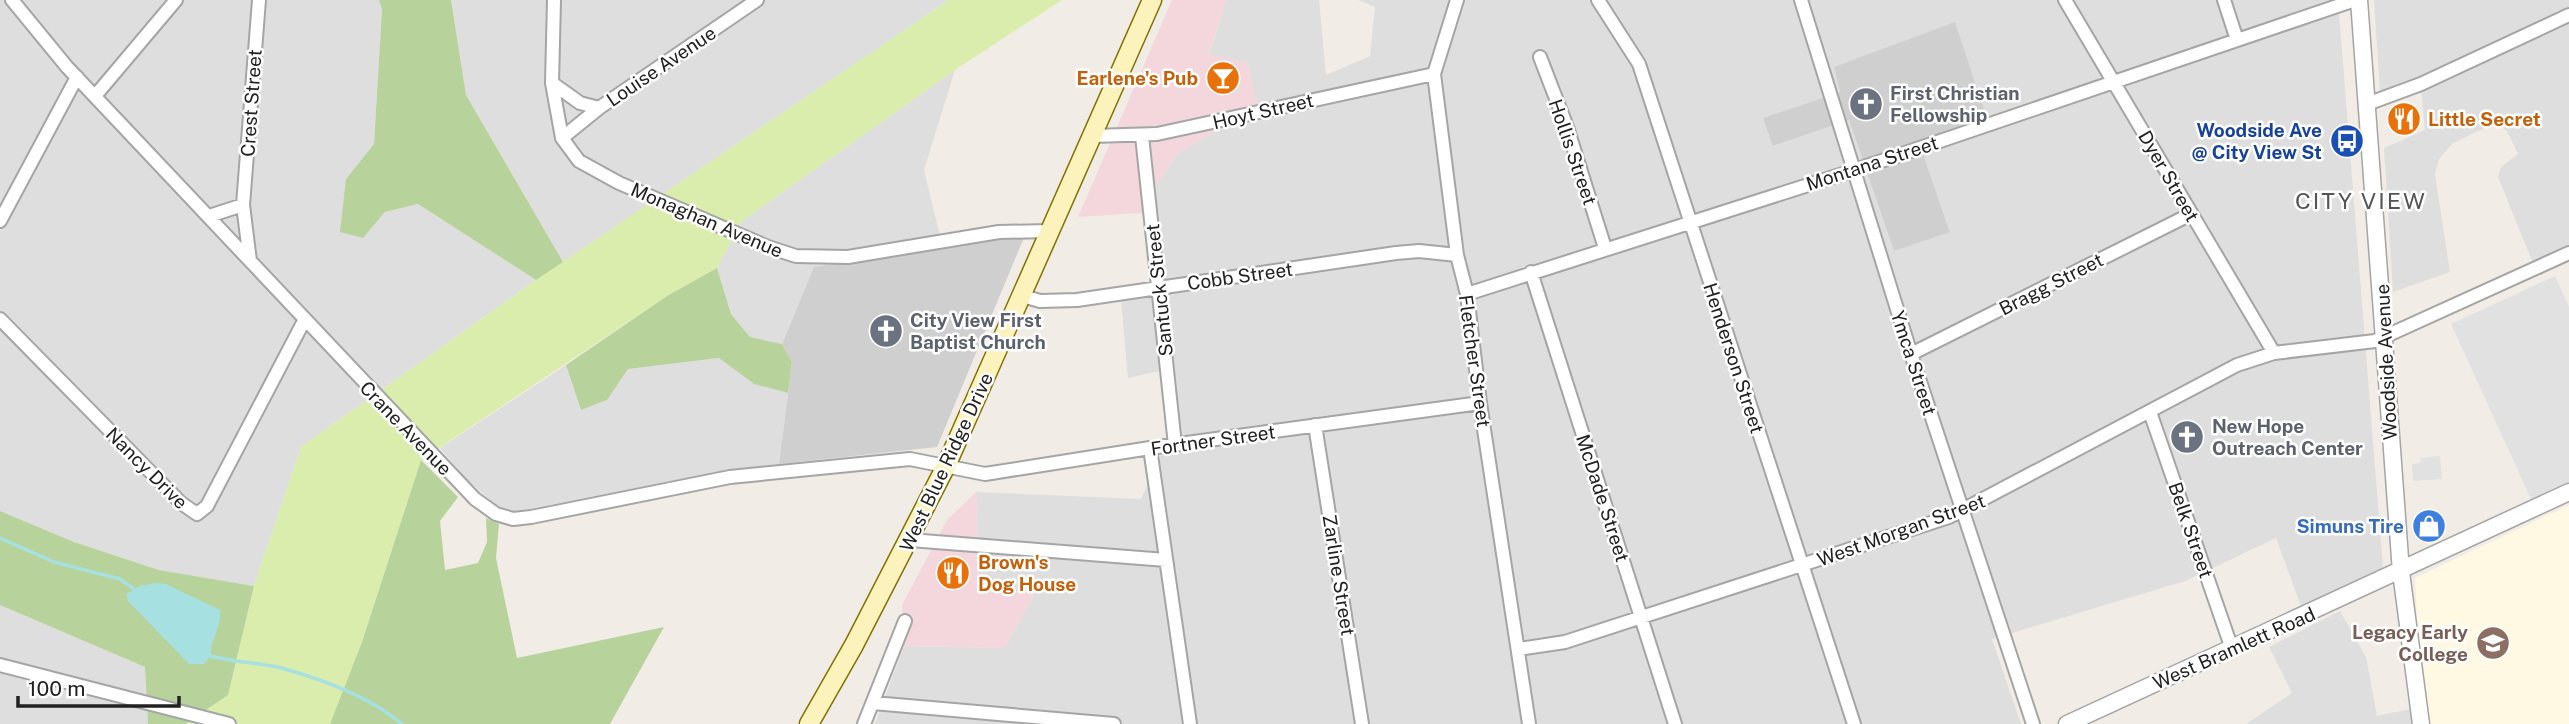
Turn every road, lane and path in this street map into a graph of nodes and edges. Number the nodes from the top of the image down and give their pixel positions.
1 (12, 0) edge
2 (176, 0) edge
3 (259, 0) edge
4 (554, 0) edge
5 (757, 0) edge
6 (1152, 0) edge
7 (1457, 0) edge
8 (1598, 0) edge
9 (1801, 0) edge
10 (2064, 0) edge
11 (2224, 0) edge
12 (2357, 0) edge
13 (2569, 15) edge
14 (2237, 40) junction
15 (1540, 57) dead end
16 (1434, 74) junction
17 (77, 77) junction
18 (2113, 80) junction
19 (552, 83) junction
20 (95, 96) junction
21 (2367, 104) junction
22 (599, 108) junction
23 (1092, 136) junction
24 (1142, 136) junction
25 (562, 138) junction
26 (1852, 171) junction
27 (243, 205) junction
28 (2191, 215) junction
29 (209, 216) junction
30 (0, 221) edge
31 (1689, 221) junction
32 (1049, 231) junction
33 (1605, 248) junction
34 (2569, 253) edge
35 (1457, 255) junction
36 (250, 261) junction
37 (1531, 271) junction
38 (1160, 288) junction
39 (1467, 293) junction
40 (1023, 296) junction
41 (0, 319) edge
42 (305, 319) junction
43 (2385, 336) junction
44 (2274, 352) junction
45 (1911, 354) junction
46 (1480, 403) junction
47 (2150, 412) junction
48 (1315, 425) junction
49 (1175, 445) junction
50 (1150, 448) junction
51 (946, 466) junction
52 (2569, 492) edge
53 (1963, 510) junction
54 (910, 540) junction
55 (1166, 560) junction
56 (1801, 566) junction
57 (2401, 572) junction
58 (1641, 618) junction
59 (905, 621) dead end
60 (1519, 649) junction
61 (2232, 649) junction
62 (0, 665) edge
63 (873, 703) junction
64 (2096, 718) edge
65 (229, 724) edge
66 (809, 724) edge
67 (864, 724) edge
68 (1114, 724) edge
69 (1190, 724) edge
70 (1362, 724) edge
71 (1530, 724) edge
72 (1675, 724) edge
73 (1854, 724) edge
74 (2033, 724) edge
75 (2067, 724) edge
76 (2421, 724) edge

1 - 17 street, Crane Avenue
2 - 20 street
3 - 27 street, Crest Street
4 - 19 street, Monaghan Avenue
5 - 22 street, Louise Avenue
6 - 23 main road, West Blue Ridge Drive
7 - 16 street, Fletcher Street
8 - 31 street, Henderson Street
9 - 26 street, Ymca Street
10 - 18 street, Dyer Street
11 - 14 street
12 - 14 street, Montana Street
12 - 21 street, Woodside Avenue
13 - 21 street
14 - 18 street, Montana Street
15 - 33 street, Hollis Street
16 - 24 street, Hoyt Street
16 - 35 street, Fletcher Street
17 - 20 street, Crane Avenue
17 - 30 street
18 - 26 street, Montana Street
18 - 28 street, Dyer Street
19 - 22 street, Louise Avenue
19 - 25 street, Monaghan Avenue
20 - 29 street, Crane Avenue
21 - 43 street, Woodside Avenue
22 - 25 street, Louise Avenue
23 - 24 street, Hoyt Street
23 - 32 main road, West Blue Ridge Drive
24 - 38 street, Santuck Street
25 - 32 street, Monaghan Avenue
26 - 31 street, Montana Street
26 - 45 street, Ymca Street
27 - 29 street
27 - 36 street, Crest Street
28 - 44 street, Dyer Street
28 - 45 street, Bragg Street
29 - 36 street, Crane Avenue
31 - 33 street, Montana Street
31 - 56 street, Henderson Street
32 - 40 main road, West Blue Ridge Drive
33 - 37 street, Montana Street
34 - 43 street, West Morgan Street
35 - 38 street, Cobb Street
35 - 39 street, Fletcher Street
36 - 42 street, Crane Avenue
37 - 39 street, Montana Street
37 - 58 street, McDade Street
38 - 40 street, Cobb Street
38 - 49 street, Santuck Street
39 - 46 street, Fletcher Street
40 - 51 main road, West Blue Ridge Drive
41 - 42 street, Nancy Drive
42 - 51 street, Crane Avenue
43 - 44 street, West Morgan Street
43 - 57 street, Woodside Avenue
44 - 47 street, West Morgan Street
45 - 53 street, Ymca Street
46 - 48 street, Fortner Street
46 - 60 street, Fletcher Street
47 - 53 street, West Morgan Street
47 - 61 street, Belk Street
48 - 49 street, Fortner Street
48 - 70 street, Zarline Street
49 - 50 street, Fortner Street
50 - 51 street, Fortner Street
50 - 55 street
51 - 54 main road, West Blue Ridge Drive
52 - 57 street, West Bramlett Road
53 - 56 street, West Morgan Street
53 - 74 street, Ymca Street
54 - 55 street
54 - 66 main road, West Blue Ridge Drive
55 - 69 street
56 - 58 street, West Morgan Street
56 - 73 street, Henderson Street
57 - 61 street, West Bramlett Road
57 - 76 street, Woodside Avenue
58 - 60 street, West Morgan Street
58 - 72 street, McDade Street
59 - 63 street
60 - 71 street, Fletcher Street
61 - 64 street, West Bramlett Road
62 - 65 street
63 - 67 street
63 - 68 street
64 - 75 street, West Bramlett Road

